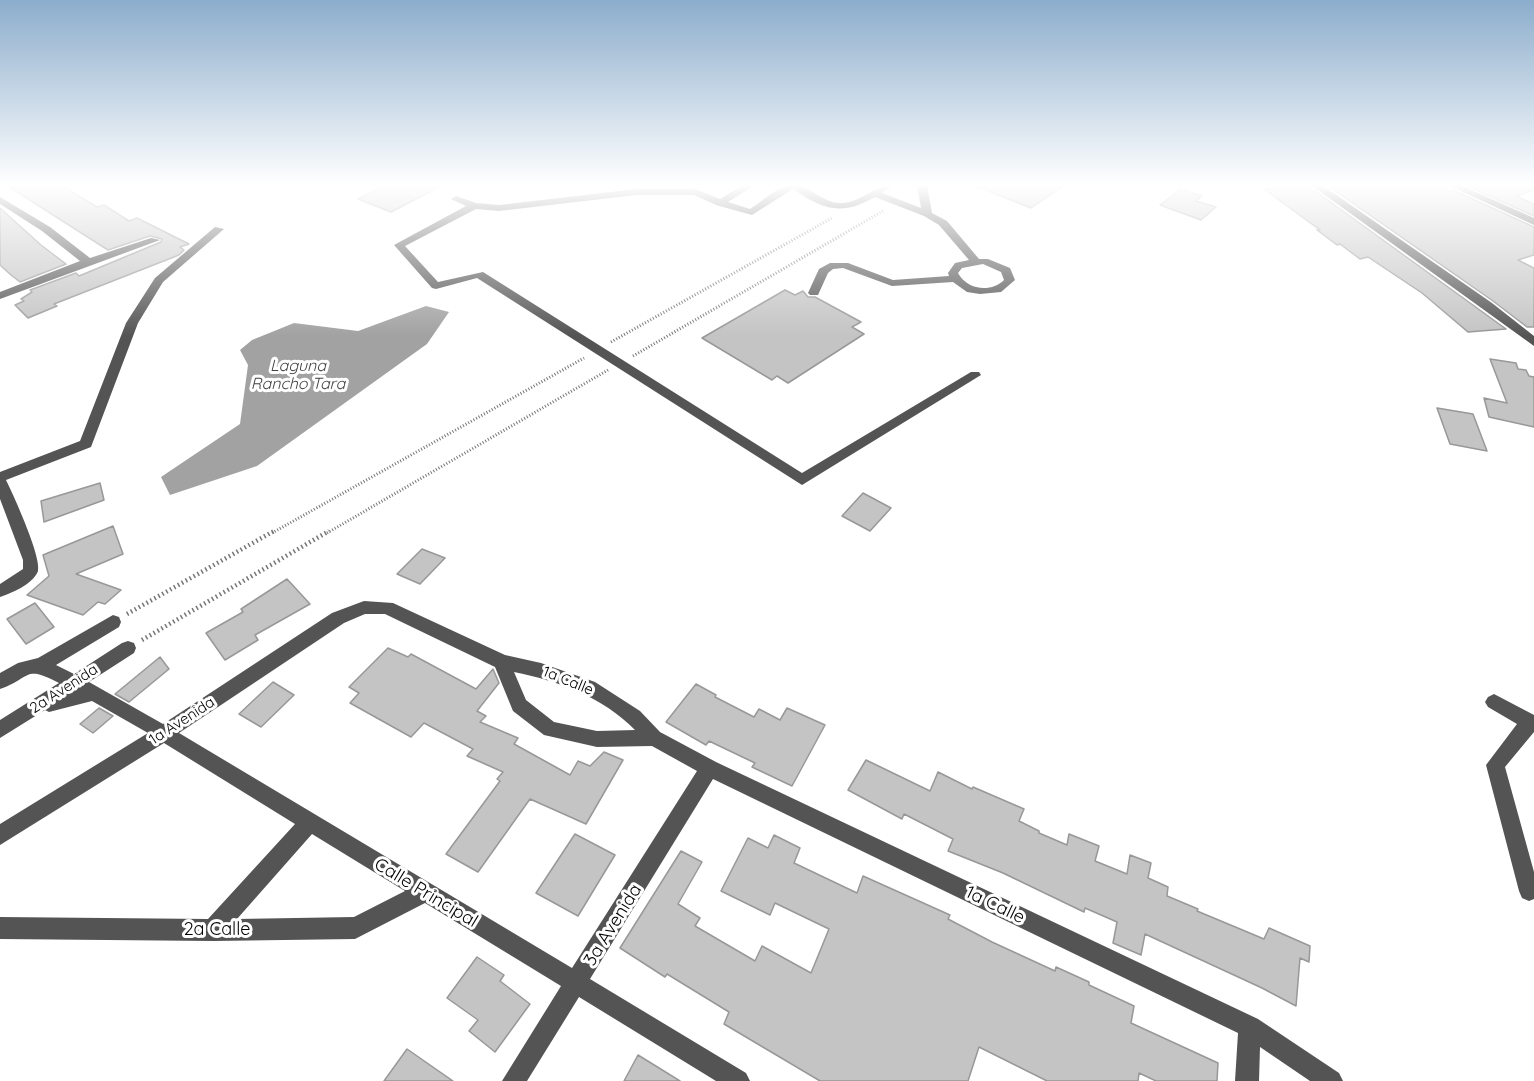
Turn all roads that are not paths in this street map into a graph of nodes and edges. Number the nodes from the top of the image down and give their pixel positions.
1 (53, 235) edge
2 (211, 235) edge
3 (418, 235) edge
4 (954, 235) edge
5 (1388, 235) edge
6 (155, 240) dead end
7 (975, 261) junction
8 (88, 262) junction
9 (954, 279) junction
10 (814, 293) dead end
11 (0, 296) edge
12 (1534, 342) edge
13 (975, 375) dead end
14 (0, 479) edge
15 (0, 591) edge
16 (364, 607) joint
17 (113, 622) road end
18 (128, 648) road end
19 (502, 662) junction
20 (41, 665) junction
21 (0, 682) edge
22 (73, 682) junction
23 (93, 693) junction
24 (1494, 702) dead end
25 (41, 706) junction
26 (1532, 723) edge
27 (0, 730) edge
28 (164, 734) junction
29 (654, 738) junction
30 (709, 768) junction
31 (310, 822) junction
32 (0, 834) edge
33 (1529, 891) dead end
34 (425, 892) junction
35 (0, 928) edge
36 (213, 930) junction
37 (577, 984) junction
38 (1250, 1027) junction
39 (514, 1081) edge
40 (738, 1081) edge
41 (1247, 1081) edge
42 (1331, 1081) edge

1 - 8 street
2 - 14 street
3 - 13 street
4 - 7 street
5 - 12 street
6 - 8 street
7 - 9 street
7 - 9 street
8 - 11 street
9 - 10 street
14 - 15 street
16 - 19 street, 1a Calle
16 - 28 street, 1a Avenida
17 - 20 street, 2a Avenida
18 - 22 street, 2a Avenida
19 - 29 street, 1a Calle
19 - 29 street, 1a Calle
20 - 21 street, 2a Avenida
20 - 22 street, Calle Principal
22 - 23 street, Calle Principal
22 - 25 street, 2a Avenida
23 - 25 street
23 - 28 street, Calle Principal
24 - 26 street
25 - 27 street, 2a Avenida
26 - 33 street
28 - 31 street, Calle Principal
28 - 32 street, 1a Avenida
29 - 30 street, 1a Calle
30 - 37 street, 3a Avenida
30 - 38 street, 1a Calle
31 - 34 street, Calle Principal
31 - 36 street
34 - 36 street, 2a Calle
34 - 37 street, Calle Principal
35 - 36 street, 2a Calle
37 - 39 street, 3a Avenida
37 - 40 street, Calle Principal
38 - 41 street
38 - 42 street, 1a Calle

